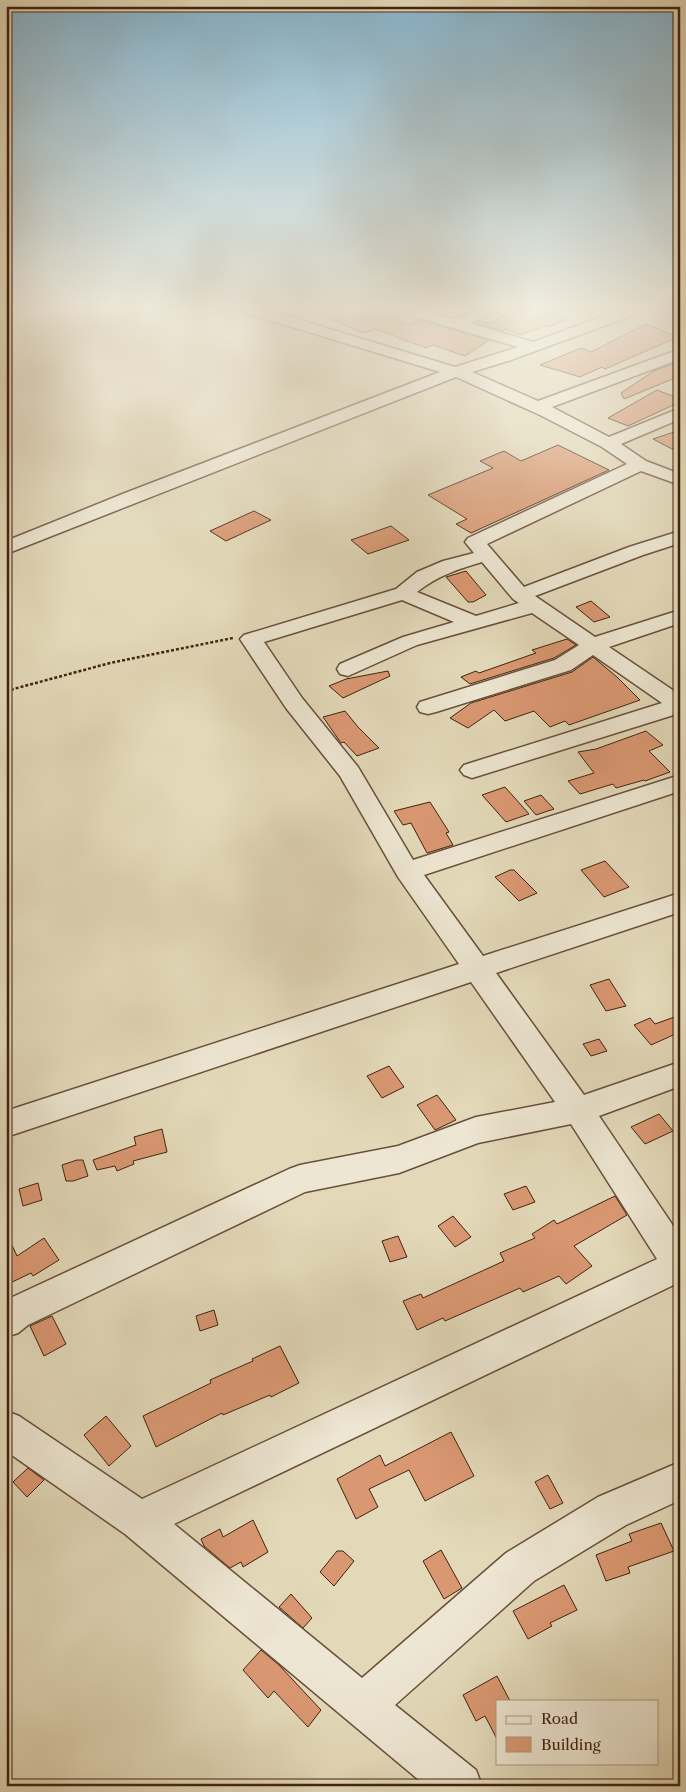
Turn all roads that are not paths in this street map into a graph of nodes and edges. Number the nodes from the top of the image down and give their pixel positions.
1 (398, 394) edge
2 (507, 394) edge
3 (576, 394) edge
4 (538, 408) junction
5 (680, 413) edge
6 (608, 443) junction
7 (640, 465) junction
8 (680, 480) edge
9 (680, 538) edge
10 (6, 548) edge
11 (486, 555) junction
12 (403, 593) junction
13 (528, 600) junction
14 (680, 616) edge
15 (475, 623) junction
16 (593, 645) junction
17 (348, 669) dead end
18 (680, 705) edge
19 (428, 707) dead end
20 (472, 770) dead end
21 (680, 783) edge
22 (408, 871) junction
23 (680, 902) edge
24 (478, 970) junction
25 (680, 1074) edge
26 (578, 1110) junction
27 (6, 1124) edge
28 (680, 1265) edge
29 (6, 1321) edge
30 (6, 1429) edge
31 (680, 1481) edge
32 (139, 1520) junction
33 (362, 1706) junction
34 (460, 1786) edge

1 - 10 street
2 - 4 street
3 - 4 street
4 - 6 street
5 - 6 street
6 - 7 street
7 - 8 street
7 - 11 street
9 - 13 street
11 - 12 street
11 - 13 street
12 - 15 street
12 - 22 street
13 - 15 street
13 - 16 street
14 - 16 street
15 - 17 street
16 - 18 street
16 - 19 street
18 - 20 street
21 - 22 street
22 - 24 street
23 - 24 street
24 - 26 street
24 - 27 street
25 - 26 street
26 - 28 street
26 - 29 street
28 - 32 street
30 - 32 street
31 - 33 street
32 - 33 street
33 - 34 street

